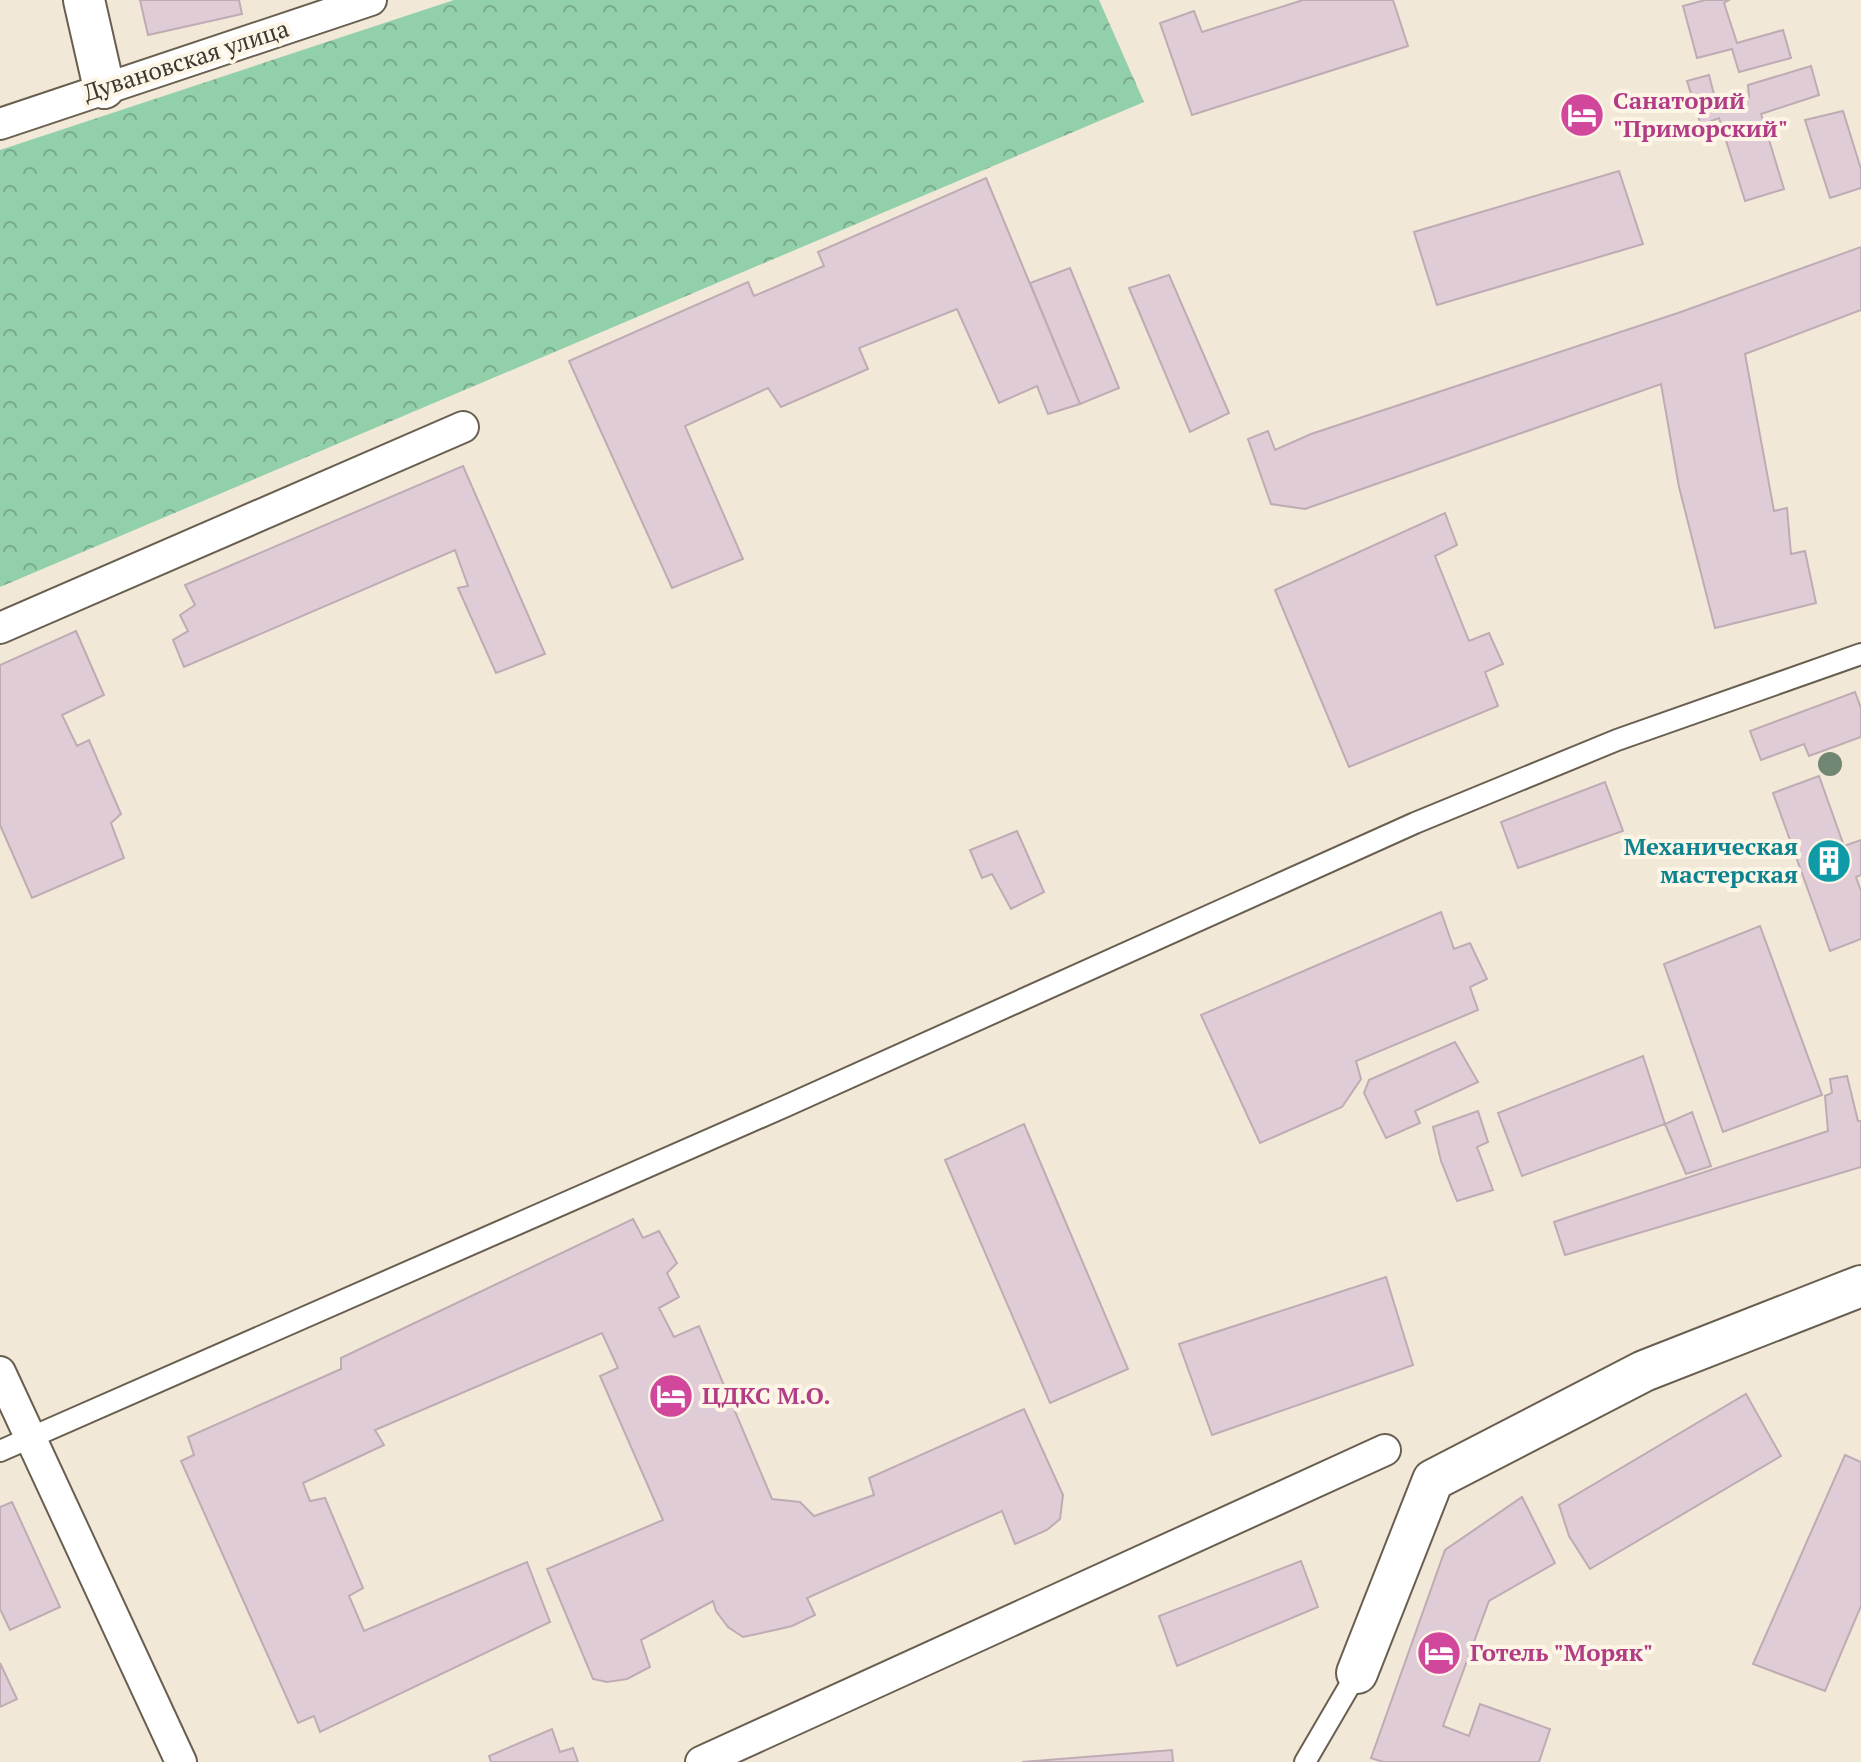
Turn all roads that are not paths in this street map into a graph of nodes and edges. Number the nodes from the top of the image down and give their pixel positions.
1 (84, 0) edge
2 (371, 0) edge
3 (104, 88) junction
4 (0, 124) edge
5 (463, 427) dead end
6 (0, 628) edge
7 (1861, 654) edge
8 (1861, 1286) edge
9 (0, 1372) edge
10 (31, 1437) junction
11 (1385, 1450) dead end
12 (0, 1451) edge
13 (1357, 1673) joint
14 (181, 1762) edge
15 (701, 1762) edge
16 (1305, 1762) edge

1 - 3 street
2 - 3 street, Дувановская улица
3 - 4 street, Дувановская улица
5 - 6 street
7 - 10 lane
8 - 13 street
9 - 10 street
10 - 12 lane
10 - 14 street
11 - 15 street
13 - 16 lane

